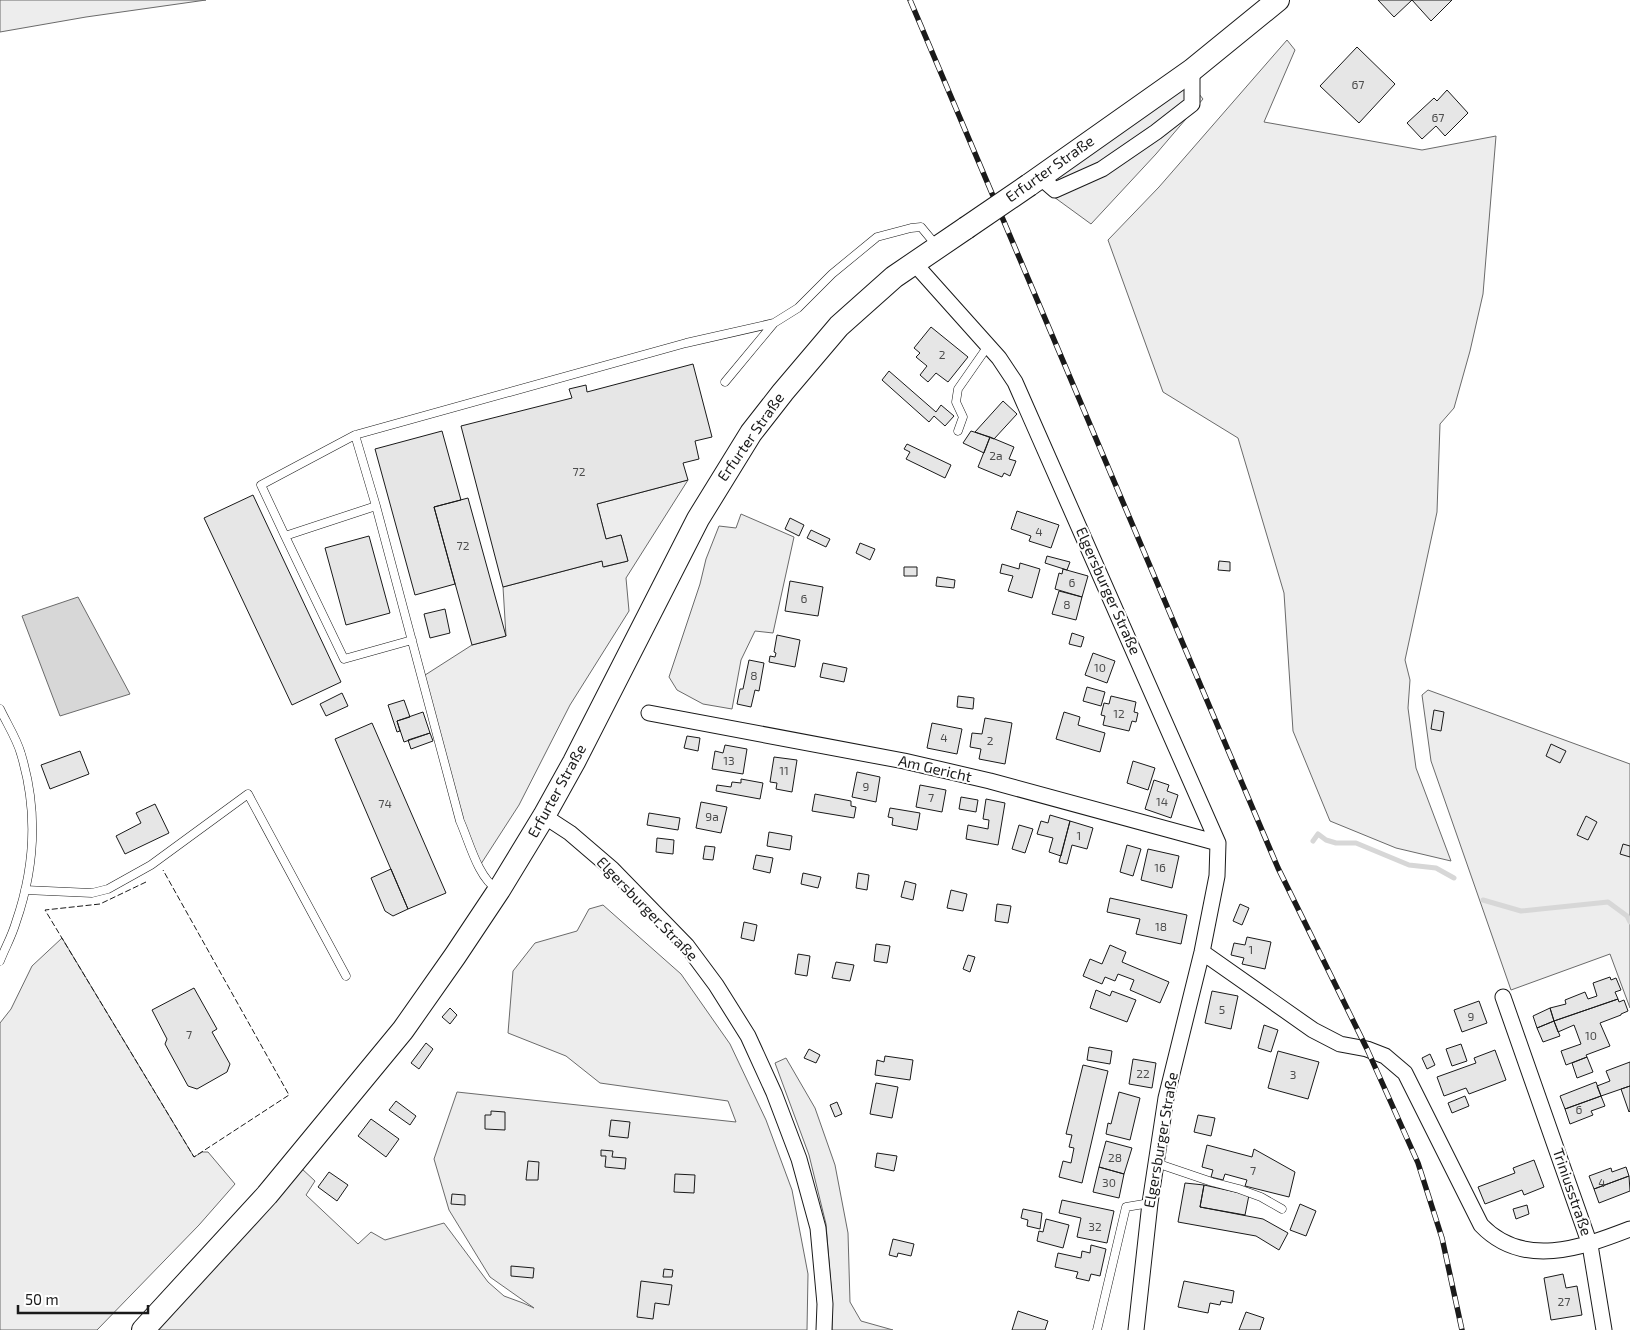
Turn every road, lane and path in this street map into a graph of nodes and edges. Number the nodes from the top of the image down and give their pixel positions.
1 (1278, 0) edge
2 (1192, 70) junction
3 (1035, 181) junction
4 (938, 247) junction
5 (914, 262) junction
6 (774, 323) junction
7 (988, 346) junction
8 (725, 382) dead end
9 (958, 431) dead end
10 (355, 435) junction
11 (376, 506) junction
12 (285, 536) junction
13 (412, 640) junction
14 (0, 709) edge
15 (649, 713) dead end
16 (544, 816) junction
17 (1218, 843) junction
18 (25, 890) junction
19 (499, 890) junction
20 (1202, 952) junction
21 (0, 961) edge
22 (346, 976) dead end
23 (1504, 997) dead end
24 (1156, 1163) junction
25 (1150, 1203) junction
26 (1282, 1209) dead end
27 (1630, 1229) edge
28 (1590, 1245) junction
29 (143, 1330) edge
30 (824, 1330) edge
31 (1097, 1330) edge
32 (1136, 1330) edge
33 (1604, 1330) edge

1 - 2 main road, Erfurter Straße
2 - 3 main road, Erfurter Straße
2 - 3 street
3 - 4 main road, Erfurter Straße, bridge
4 - 5 main road, Erfurter Straße
4 - 6 lane
5 - 7 street, Elgersburger Straße
5 - 16 main road, Erfurter Straße
6 - 8 lane
6 - 10 lane
7 - 9 lane
7 - 17 street, Elgersburger Straße
10 - 11 lane
10 - 12 lane
11 - 12 lane
11 - 13 lane
12 - 13 lane
13 - 19 lane
14 - 18 lane
15 - 17 street, Am Gericht
16 - 19 main road, Erfurter Straße
16 - 30 street, Elgersburger Straße
17 - 20 street, Elgersburger Straße
18 - 21 lane
18 - 22 lane
19 - 29 main road, Erfurter Straße
20 - 24 street, Elgersburger Straße
20 - 28 street, Triniusstraße
23 - 28 street, Triniusstraße
24 - 25 street, Elgersburger Straße
24 - 26 lane
25 - 31 lane
25 - 32 street, Elgersburger Straße
27 - 28 street
28 - 33 street

